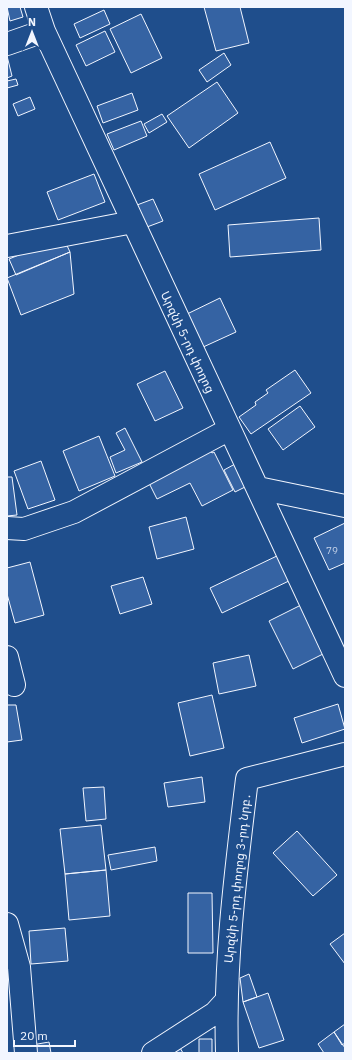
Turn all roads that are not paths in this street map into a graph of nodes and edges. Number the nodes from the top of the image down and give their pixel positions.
1 (36, 7) edge
2 (44, 31) junction
3 (7, 44) edge
4 (133, 222) junction
5 (7, 246) edge
6 (228, 430) junction
7 (258, 488) junction
8 (345, 506) edge
9 (7, 528) edge
10 (7, 657) edge
11 (345, 676) edge
12 (14, 685) dead end
13 (345, 754) edge
14 (7, 924) edge
15 (225, 1002) junction
16 (26, 1053) edge
17 (153, 1053) edge
18 (226, 1053) edge

1 - 2 street, Արզնի 5-րդ փողոց
2 - 3 street
2 - 4 street, Արզնի 5-րդ փողոց
4 - 5 street
4 - 6 street, Արզնի 5-րդ փողոց
6 - 7 street, Արզնի 5-րդ փողոց
6 - 9 street
7 - 8 street
7 - 11 street, Արզնի 5-րդ փողոց
10 - 12 street
13 - 15 street, Արզնի 5-րդ փողոց 3-րդ նրբ․
14 - 16 street
15 - 17 street
15 - 18 street, Արզնի 5-րդ փողոց 3-րդ նրբ․

